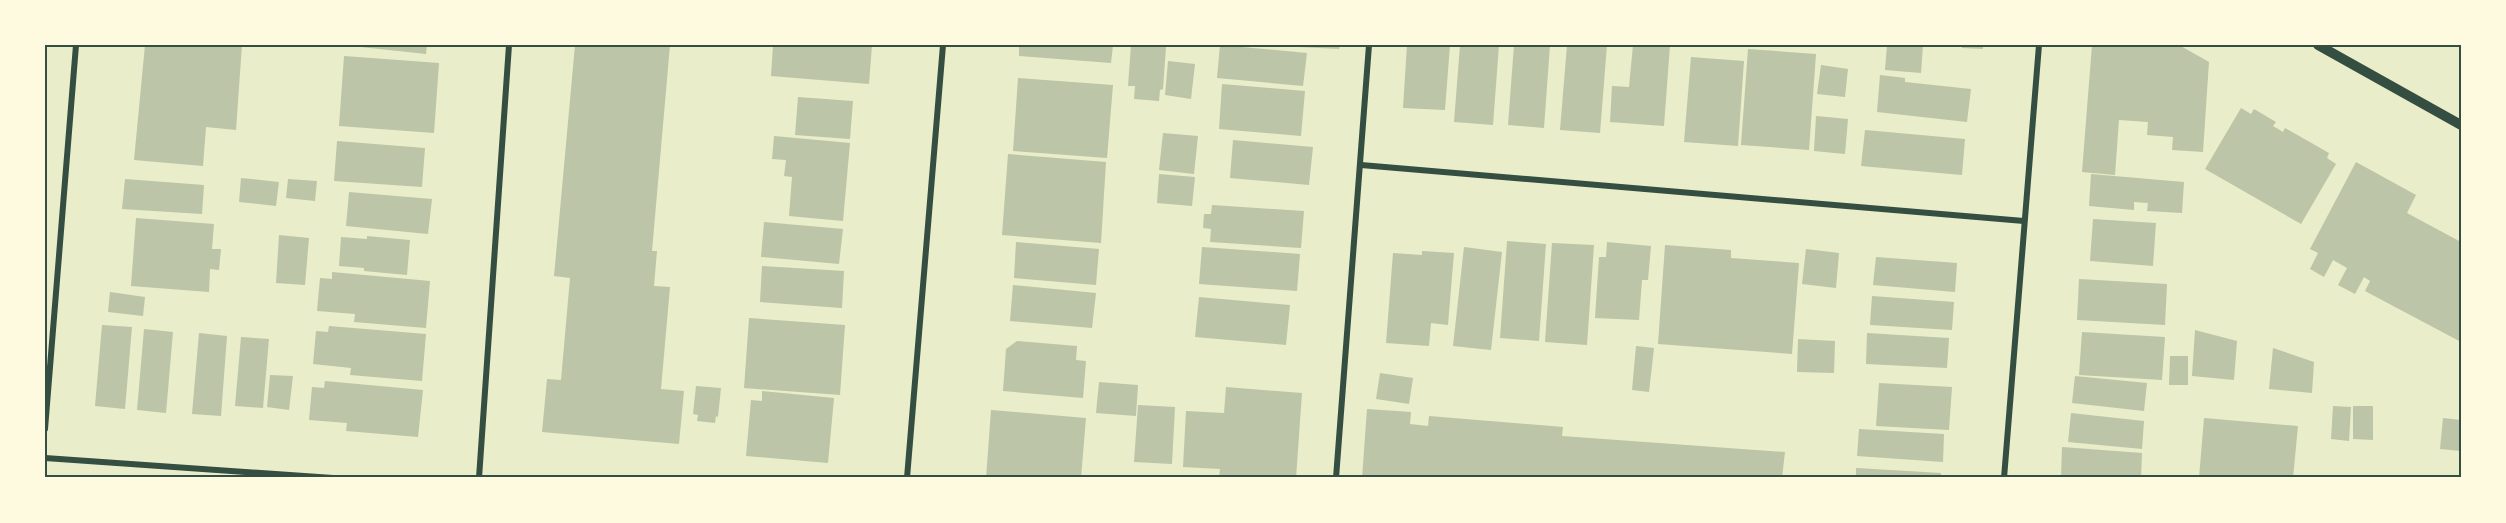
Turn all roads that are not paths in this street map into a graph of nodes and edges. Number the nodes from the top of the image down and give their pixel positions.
1 (76, 45) edge
2 (509, 45) edge
3 (943, 45) edge
4 (1369, 45) edge
5 (2039, 45) edge
6 (2318, 45) edge
7 (2461, 125) edge
8 (1361, 165) junction
9 (2024, 221) junction
10 (45, 429) edge
11 (45, 458) edge
12 (333, 478) edge
13 (479, 478) edge
14 (907, 478) edge
15 (1336, 478) edge
16 (2004, 478) edge

1 - 10 street
2 - 13 street
3 - 14 street
4 - 8 street
5 - 9 street
6 - 7 street
8 - 9 street
8 - 15 street
9 - 16 street
11 - 12 street

